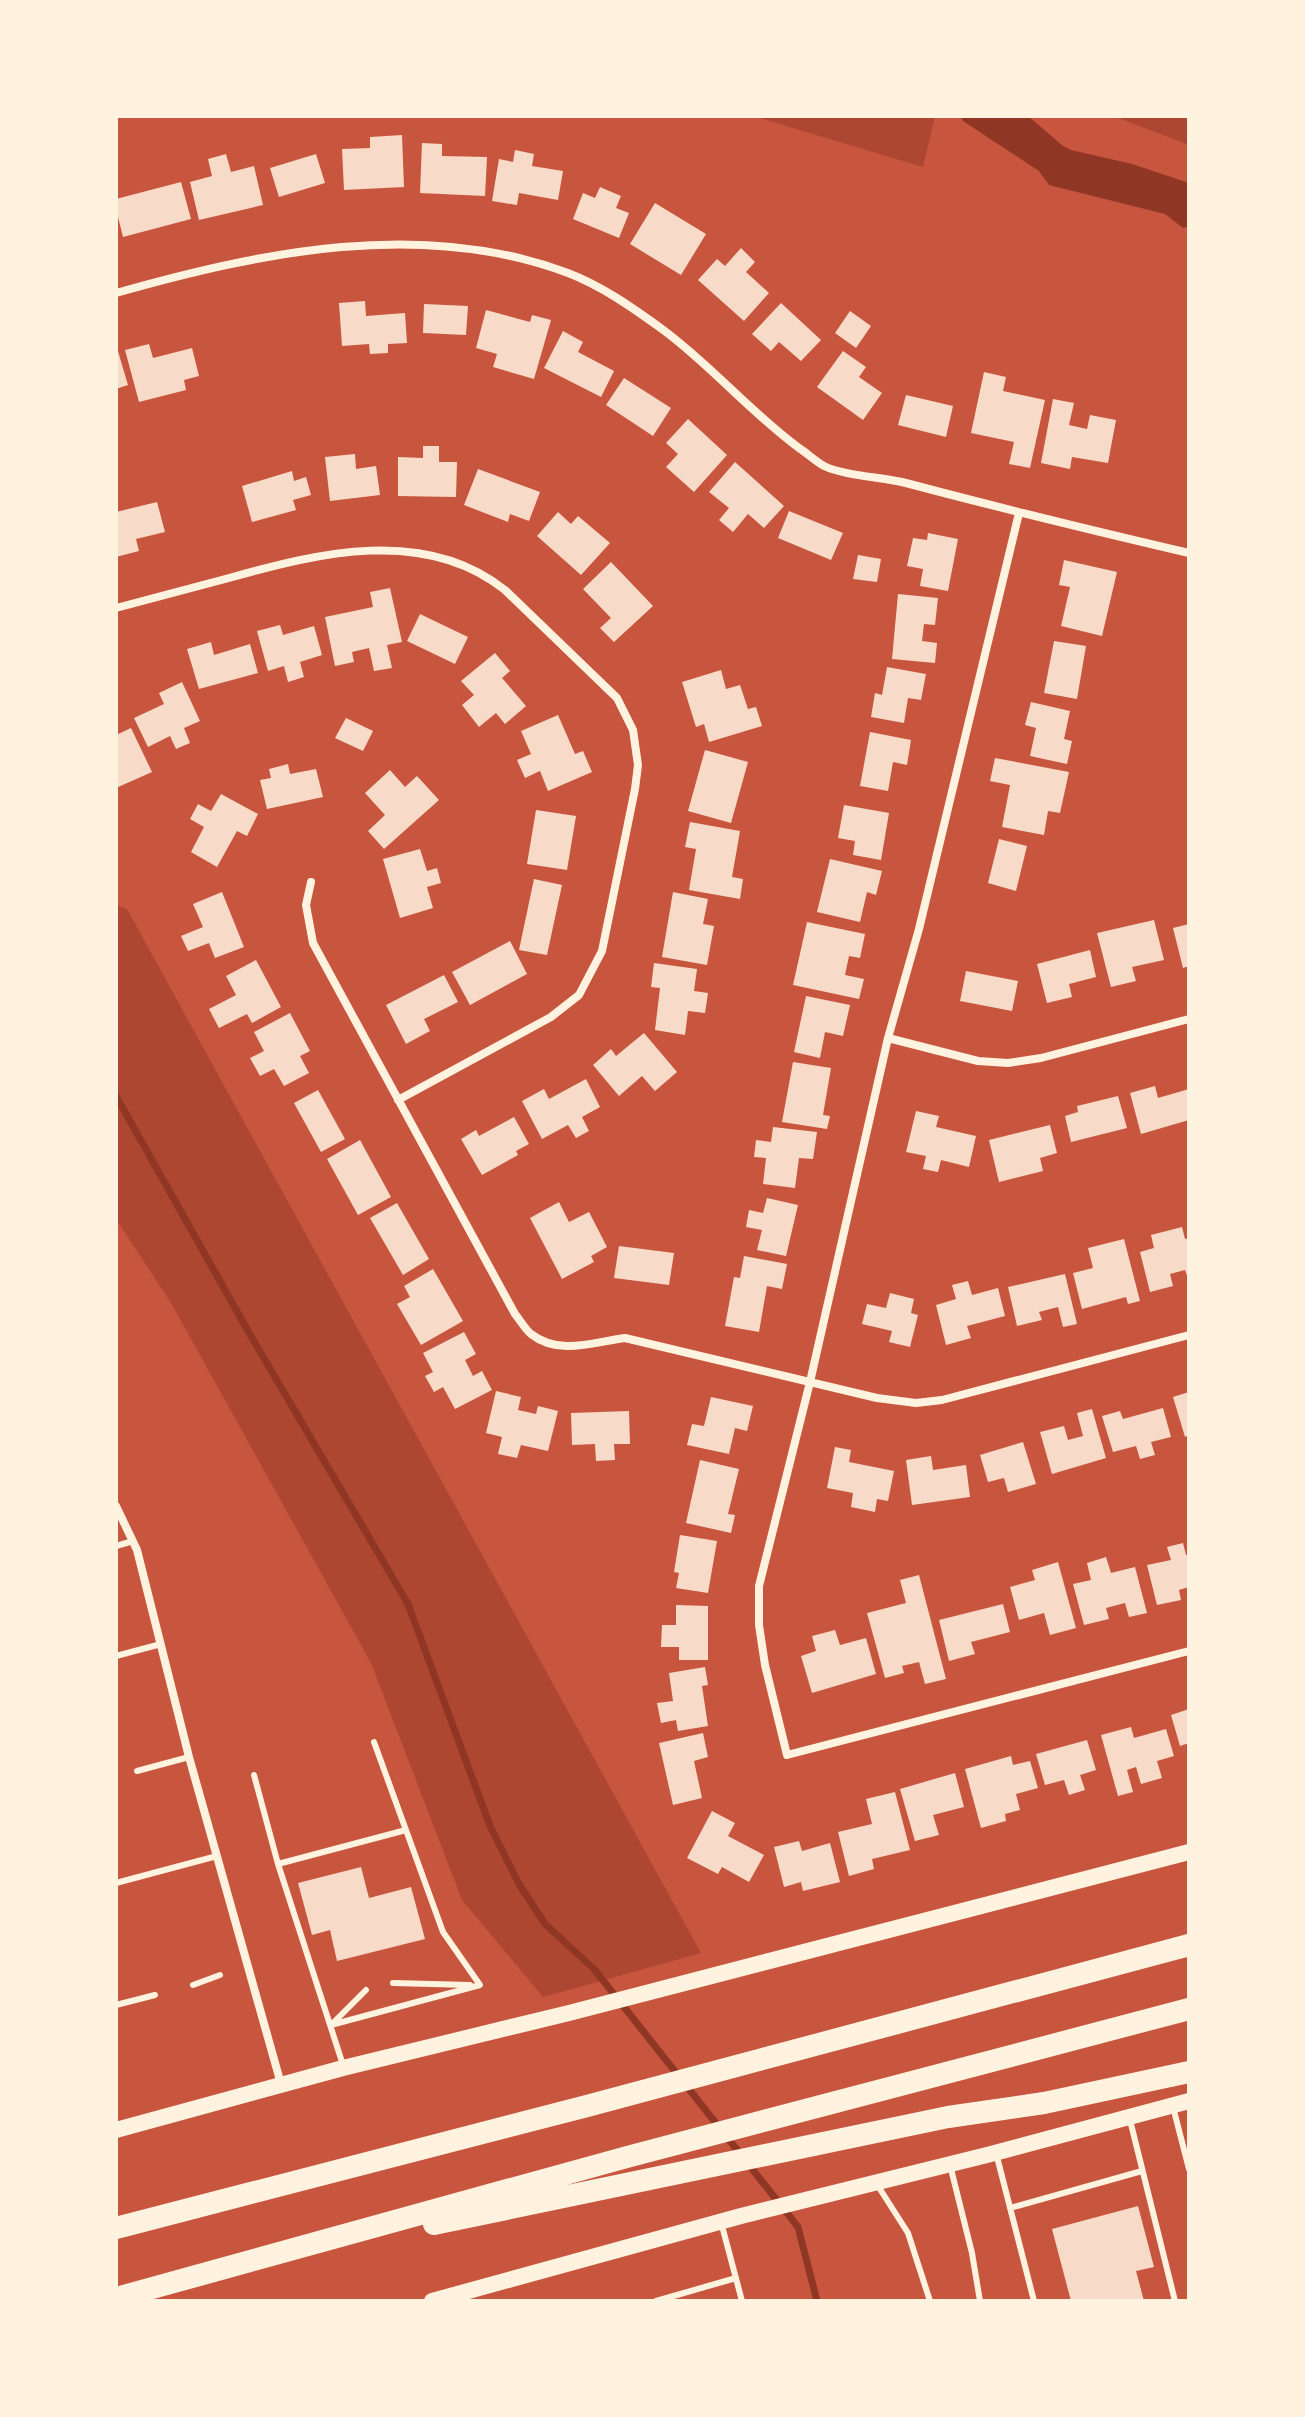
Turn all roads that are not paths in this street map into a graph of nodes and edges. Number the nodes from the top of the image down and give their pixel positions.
1 (116, 293) edge
2 (1019, 513) junction
3 (1189, 553) edge
4 (116, 608) edge
5 (311, 882) dead end
6 (1189, 1019) edge
7 (888, 1038) junction
8 (398, 1100) junction
9 (1189, 1335) edge
10 (810, 1382) junction
11 (116, 1506) edge
12 (133, 1541) junction
13 (116, 1546) edge
14 (161, 1644) junction
15 (1189, 1651) edge
16 (116, 1656) edge
17 (374, 1742) dead end
18 (189, 1757) junction
19 (137, 1771) dead end
20 (254, 1775) dead end
21 (406, 1830) junction
22 (1189, 1852) edge
23 (217, 1856) junction
24 (278, 1864) junction
25 (116, 1883) edge
26 (1189, 1945) edge
27 (220, 1975) dead end
28 (393, 1983) dead end
29 (193, 1985) dead end
30 (480, 1985) junction
31 (366, 1990) dead end
32 (155, 1995) dead end
33 (116, 2005) edge
34 (1189, 2009) edge
35 (331, 2025) junction
36 (343, 2068) junction
37 (1189, 2072) edge
38 (281, 2084) junction
39 (1189, 2101) edge
40 (1172, 2105) junction
41 (1129, 2117) junction
42 (116, 2130) edge
43 (995, 2153) junction
44 (950, 2165) junction
45 (1189, 2169) edge
46 (1142, 2171) junction
47 (876, 2183) junction
48 (1010, 2208) junction
49 (721, 2222) junction
50 (116, 2228) edge
51 (238, 2264) junction
52 (736, 2278) junction
53 (116, 2298) edge
54 (432, 2301) edge
55 (656, 2301) edge
56 (742, 2301) edge
57 (930, 2301) edge
58 (980, 2301) edge
59 (1034, 2301) edge
60 (1175, 2301) edge

1 - 2 street
2 - 3 street
2 - 7 street
4 - 8 street
5 - 8 street
6 - 7 street
7 - 10 street
8 - 10 street
9 - 10 street
10 - 15 street
11 - 12 street
12 - 13 lane
12 - 14 street
14 - 16 lane
14 - 18 street
17 - 21 lane
18 - 19 lane
18 - 23 street
20 - 24 lane
21 - 24 lane
21 - 30 lane
22 - 36 main road
23 - 25 lane
23 - 38 street
24 - 35 lane
26 - 50 highway
27 - 29 lane
28 - 30 lane
30 - 35 lane
31 - 35 lane
32 - 33 lane
34 - 51 highway
35 - 36 lane
36 - 38 main road
37 - 51 highway
38 - 42 main road
39 - 40 main road
40 - 41 main road
40 - 45 lane
41 - 43 main road
41 - 46 lane
43 - 44 main road
43 - 48 lane
44 - 47 main road
44 - 58 lane
46 - 48 lane
46 - 60 lane
47 - 49 main road
47 - 57 lane
48 - 59 lane
49 - 52 lane
49 - 54 main road
51 - 53 highway
52 - 55 lane
52 - 56 lane

